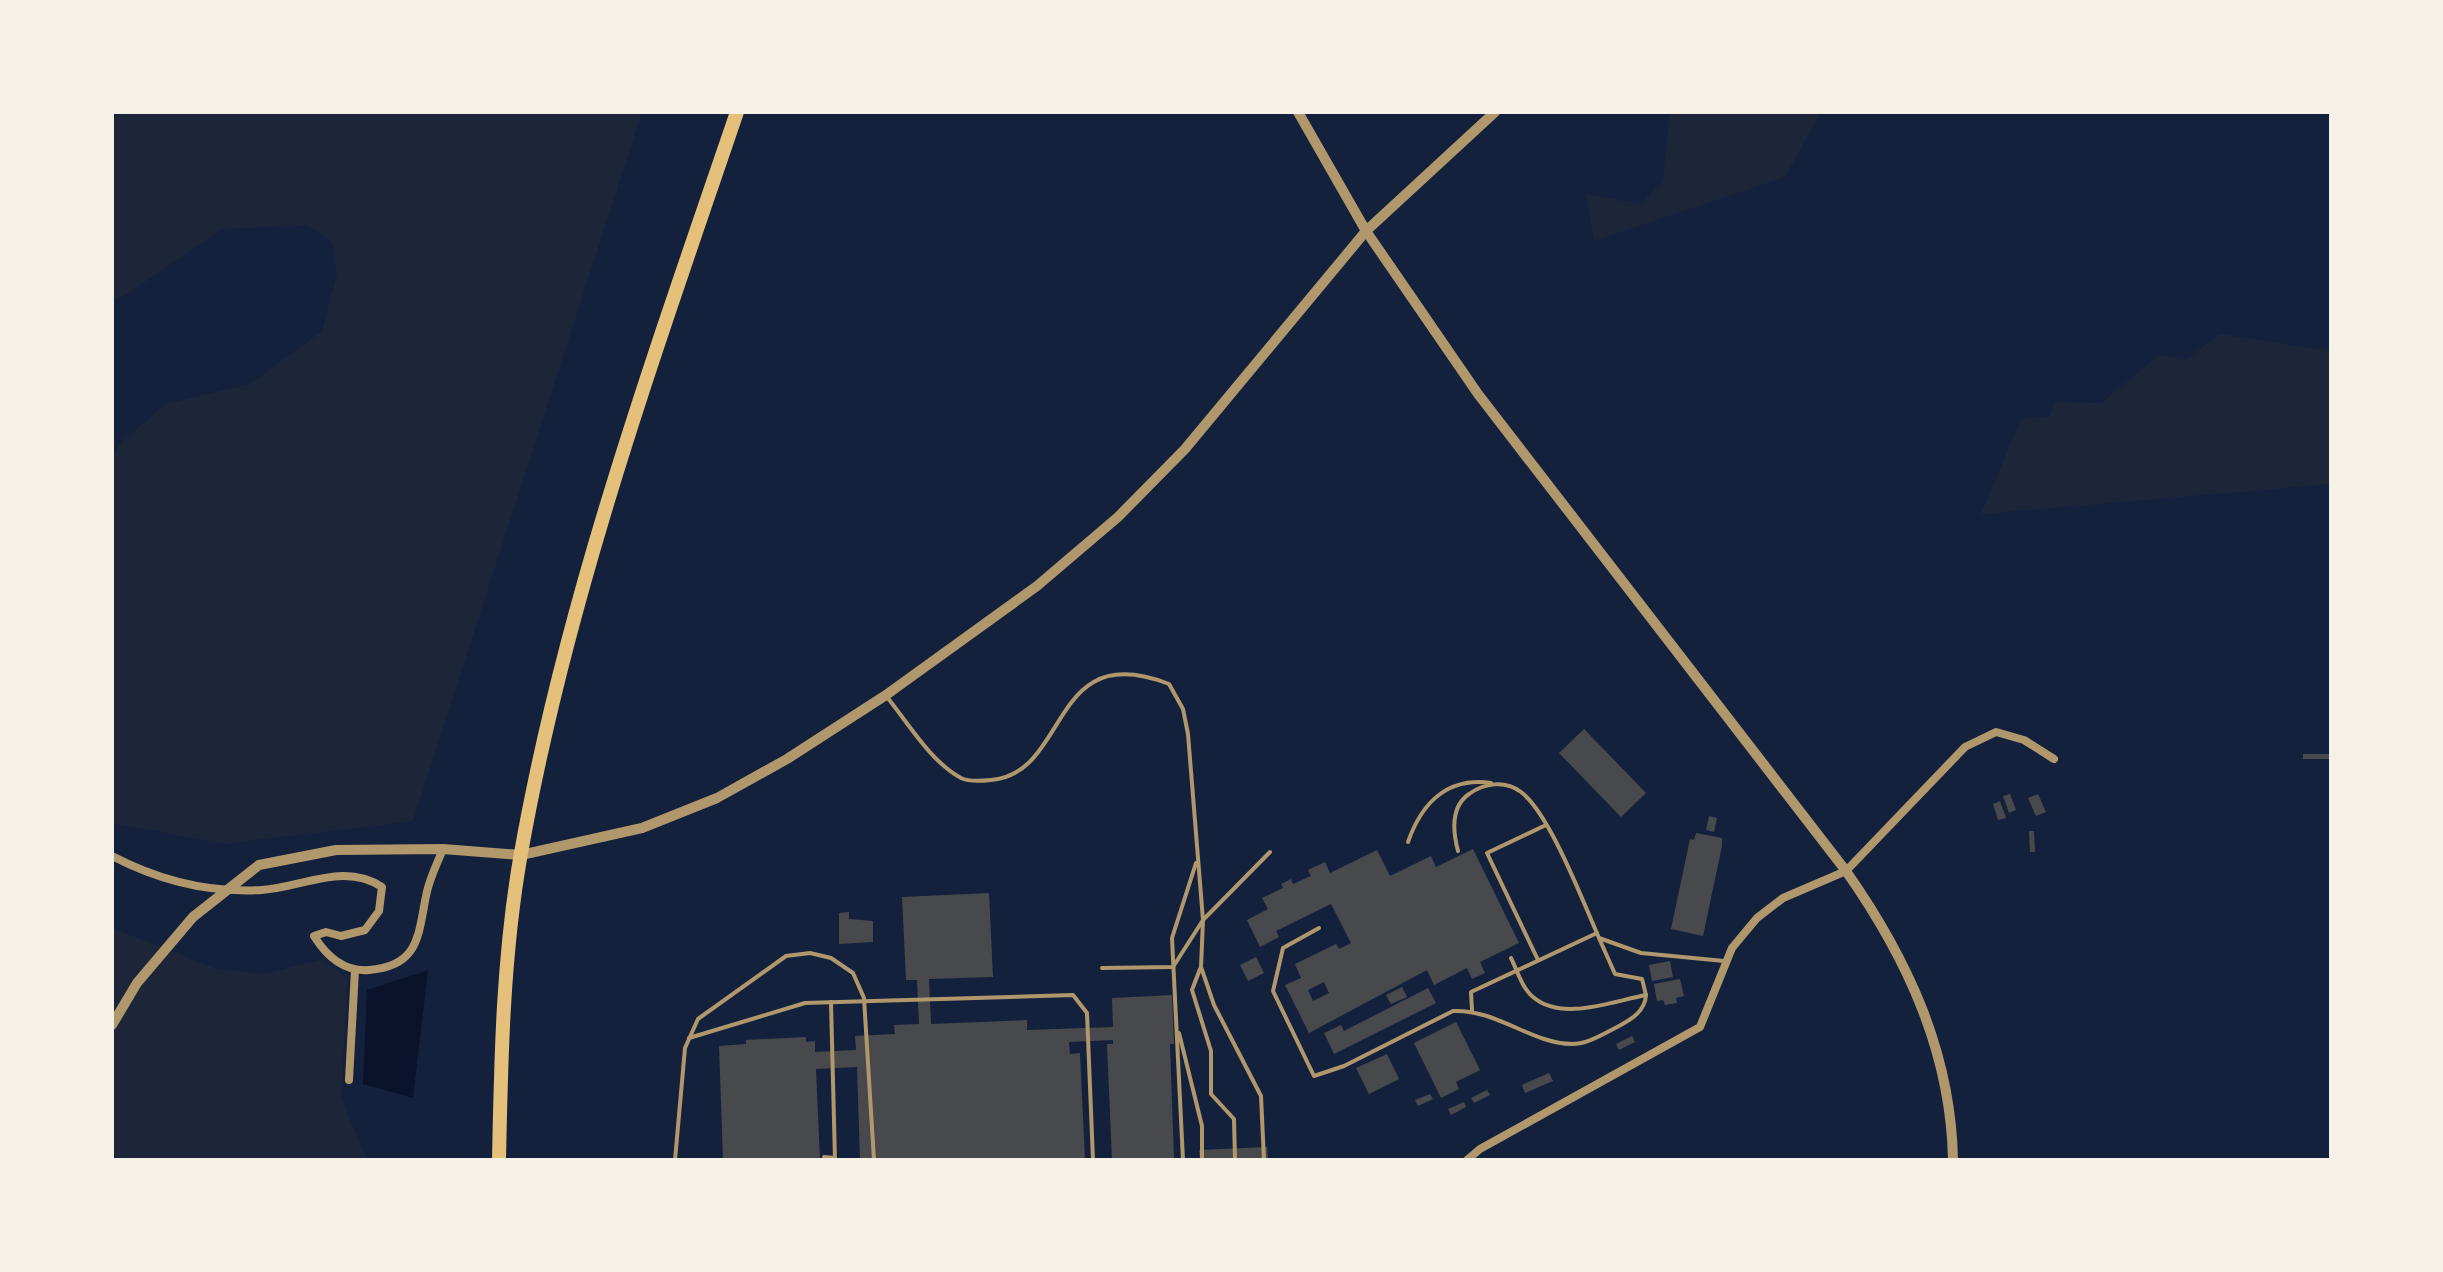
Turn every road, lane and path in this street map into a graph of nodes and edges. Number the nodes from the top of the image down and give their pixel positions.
1 (737, 112) edge
2 (1298, 112) edge
3 (1495, 112) edge
4 (1366, 231) junction
5 (886, 695) junction
6 (2054, 759) dead end
7 (1493, 784) junction
8 (1546, 825) junction
9 (1408, 842) dead end
10 (443, 849) junction
11 (1458, 851) dead end
12 (1270, 852) dead end
13 (521, 855) junction
14 (112, 856) edge
15 (1197, 860) junction
16 (1846, 871) junction
17 (231, 887) junction
18 (1203, 920) junction
19 (1319, 928) dead end
20 (1598, 936) junction
21 (1511, 958) dead end
22 (1538, 960) junction
23 (1727, 962) junction
24 (1173, 967) junction
25 (1201, 967) junction
26 (1102, 968) dead end
27 (355, 970) junction
28 (1646, 995) junction
29 (831, 1002) junction
30 (1472, 1010) junction
31 (1176, 1021) junction
32 (112, 1025) edge
33 (689, 1038) junction
34 (349, 1080) dead end
35 (824, 1157) dead end
36 (835, 1159) edge
37 (499, 1160) edge
38 (675, 1160) edge
39 (874, 1160) edge
40 (1093, 1160) edge
41 (1183, 1160) edge
42 (1202, 1160) edge
43 (1235, 1160) edge
44 (1264, 1160) edge
45 (1467, 1160) edge
46 (1953, 1160) edge

1 - 13 highway
2 - 4 street
3 - 4 street
4 - 5 street
4 - 16 street
5 - 13 street
5 - 15 lane
6 - 16 street
7 - 8 lane
7 - 9 lane
7 - 11 lane
8 - 20 lane
8 - 22 lane
10 - 13 street
10 - 17 street
10 - 27 street
12 - 18 lane
13 - 37 highway
14 - 17 street
15 - 18 lane
15 - 24 lane
16 - 23 street
16 - 46 street
17 - 27 street
17 - 32 street
18 - 24 lane
18 - 25 lane
19 - 30 lane
20 - 22 lane
20 - 23 lane
20 - 28 lane
21 - 28 lane
22 - 30 lane
23 - 45 street
24 - 26 lane
24 - 31 lane
25 - 43 lane
25 - 44 lane
27 - 34 street
28 - 30 lane
29 - 33 lane
29 - 36 lane
29 - 40 lane
31 - 41 lane
31 - 42 lane
33 - 38 lane
33 - 39 lane
35 - 36 lane

